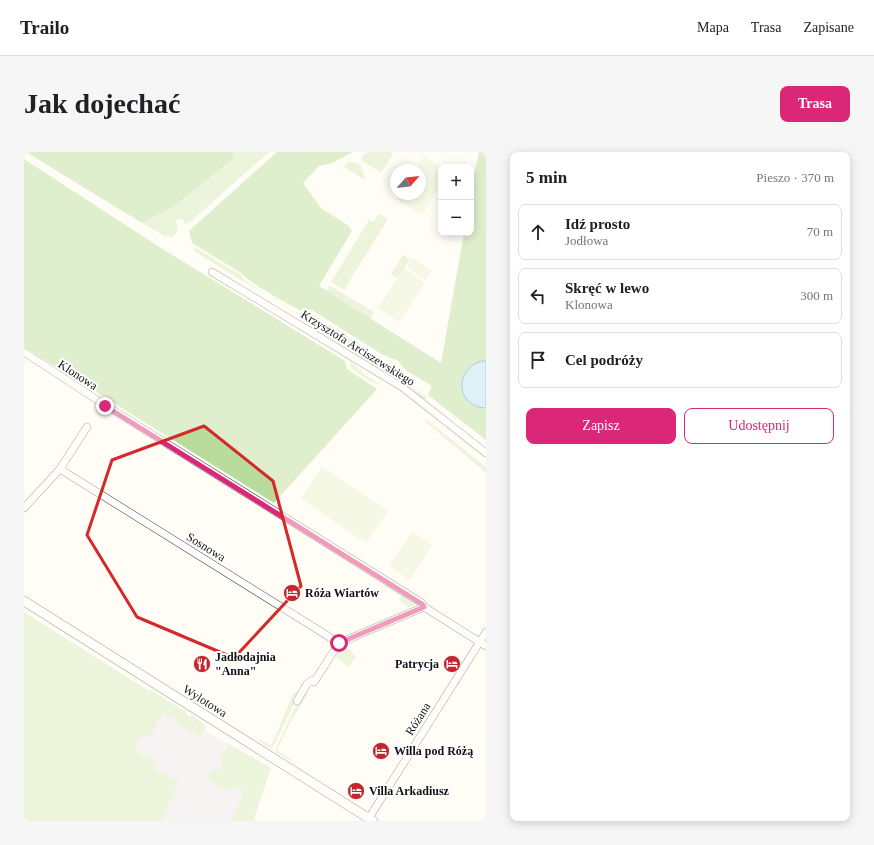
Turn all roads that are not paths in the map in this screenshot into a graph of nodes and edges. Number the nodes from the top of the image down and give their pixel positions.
1 (212, 272) dead end
2 (25, 355) edge
3 (87, 427) dead end
4 (486, 452) edge
5 (60, 469) junction
6 (24, 508) edge
7 (24, 601) edge
8 (424, 607) junction
9 (486, 632) edge
10 (479, 641) junction
11 (339, 643) junction
12 (486, 646) edge
13 (297, 701) dead end
14 (371, 820) edge

1 - 4 street, Krzysztofa Arciszewskiego
2 - 8 street, Klonowa
3 - 5 street
5 - 6 street
5 - 11 street, Sosnowa
7 - 14 street, Wylotowa
8 - 10 street, Klonowa
8 - 11 street
9 - 10 street, Różana
10 - 12 street, Klonowa
10 - 14 street, Różana
11 - 13 street

